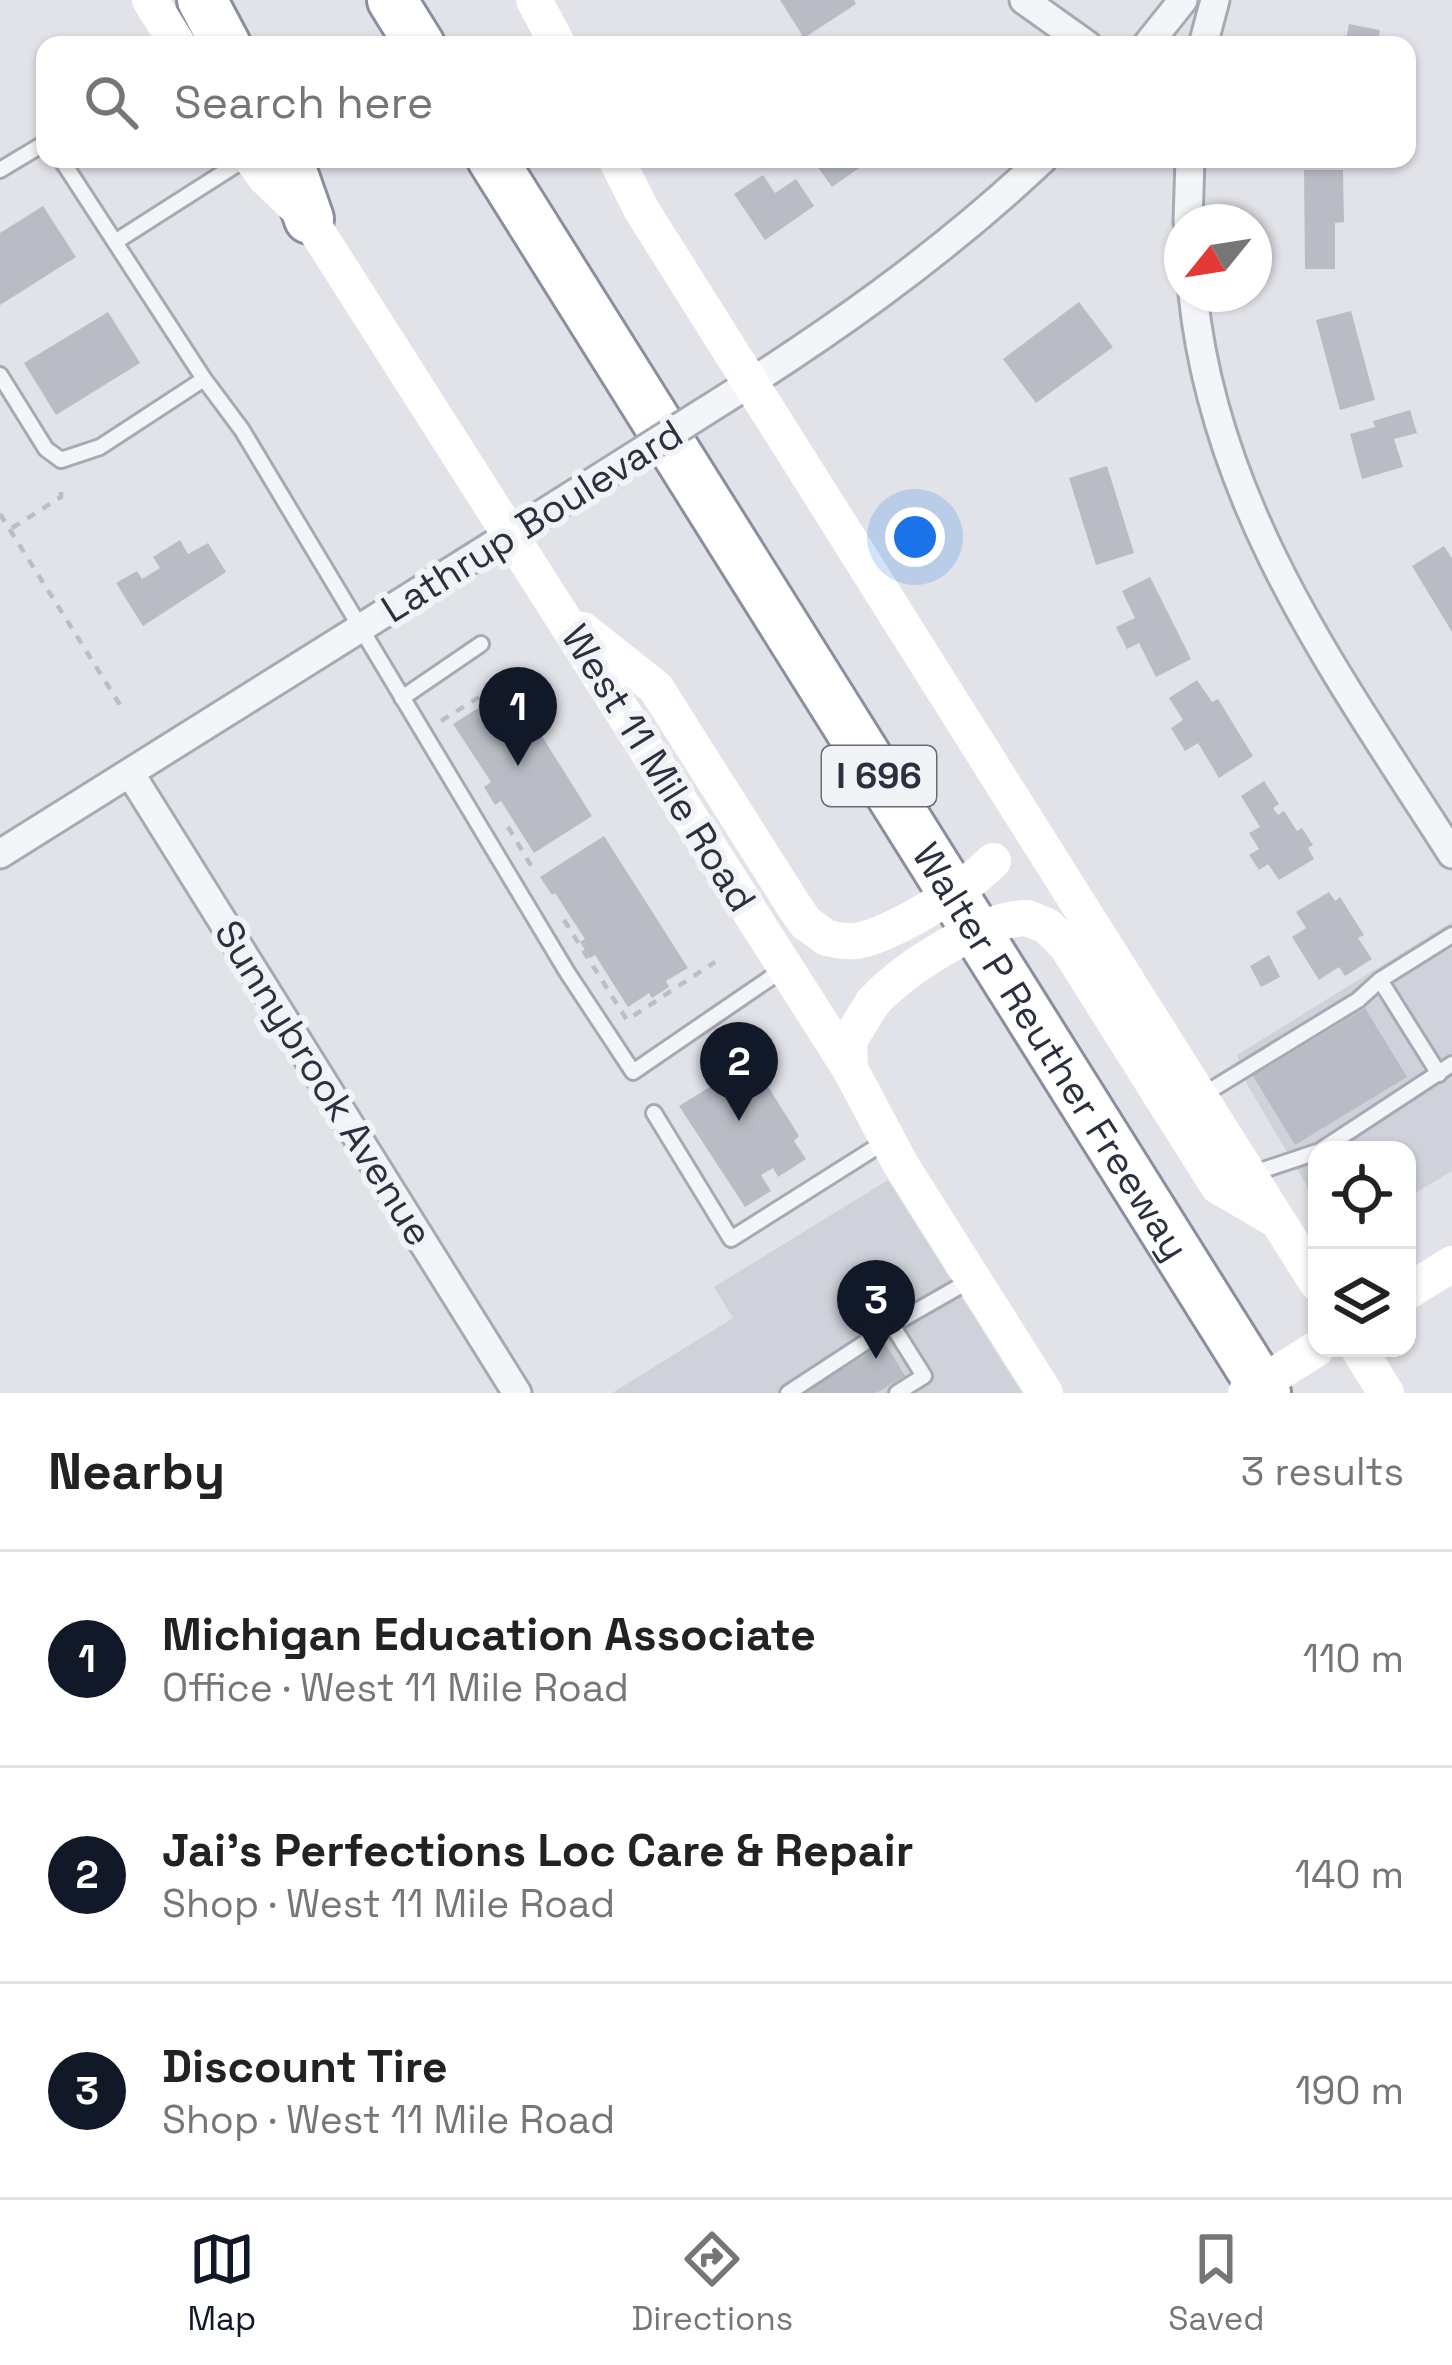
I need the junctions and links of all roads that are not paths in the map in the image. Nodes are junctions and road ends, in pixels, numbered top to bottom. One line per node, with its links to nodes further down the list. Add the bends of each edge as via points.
1 (150, 0): 8 (main road)
2 (202, 0): 9 (highway)
3 (392, 0): 10 (highway)
4 (534, 0): 11 (main road)
5 (1024, 0): 12 (street)
6 (1183, 0): 13 (street)
7 (1215, 0): 14 (street)
8 (172, 36)
9 (221, 36)
10 (414, 36)
11 (553, 36)
12 (1074, 36)
13 (1154, 36)
14 (1205, 36)
15 (36, 148): 24 (lane)
16 (67, 168): 27 (lane)
17 (234, 168): 27 (lane)
18 (257, 168): 26 (main road, West 11 Mile Road)
19 (291, 168): 26 (highway)
20 (498, 168): 64 (highway, Walter P Reuther Freeway / I 696)
21 (620, 168): 31 (main road)
22 (1033, 168): 31 (street, Lathrup Boulevard, via 934,256)
23 (1190, 168): 25 (street)
24 (0, 170)
25 (1189, 204)
26 (309, 219): 32 (main road, West 11 Mile Road)
27 (115, 242): 30 (lane)
28 (1196, 312): 40 (street, via 1224,445 1272,562)
29 (0, 375): 30 (lane, via 61,460 100,447)
30 (204, 379): 34 (lane)
31 (752, 382): 32 (street, Lathrup Boulevard, bridge); 38 (main road)
32 (509, 533): 33 (main road, West 11 Mile Road); 34 (street, Lathrup Boulevard)
33 (562, 613): 38 (main road, bridge, via 656,688 794,906 827,938 852,941 888,930 972,879 1008,837); 42 (main road, West 11 Mile Road)
34 (364, 627): 36 (lane); 37 (street, Lathrup Boulevard)
35 (481, 644): 36 (lane)
36 (403, 698): 42 (lane, via 633,1072)
37 (130, 773): 39 (street, Lathrup Boulevard); 59 (street, Sunnybrook Avenue)
38 (1013, 798): 47 (main road)
39 (0, 854)
40 (1452, 854)
41 (1452, 935): 43 (lane)
42 (785, 968): 45 (main road, West 11 Mile Road)
43 (1380, 980): 46 (lane); 47 (lane)
44 (1452, 1064): 46 (lane)
45 (850, 1069): 49 (main road, West 11 Mile Road); 53 (main road, bridge, via 850,1041 894,982 982,927 1027,918 1066,945 1218,1186)
46 (1438, 1074): 50 (lane)
47 (1199, 1097): 52 (main road)
48 (655, 1113): 49 (lane, via 731,1239)
49 (888, 1139): 55 (main road, West 11 Mile Road)
50 (1334, 1141)
51 (1308, 1155): 52 (lane)
52 (1248, 1175): 53 (main road)
53 (1276, 1220): 54 (main road)
54 (1308, 1269)
55 (973, 1278): 56 (lane); 62 (main road, West 11 Mile Road)
56 (892, 1325): 60 (lane); 61 (lane, via 924,1376)
57 (1308, 1354): 63 (main road, bridge)
58 (1364, 1357): 65 (main road)
59 (517, 1393)
60 (788, 1393)
61 (897, 1393)
62 (1045, 1393)
63 (1246, 1393)
64 (1267, 1393)
65 (1386, 1393)

